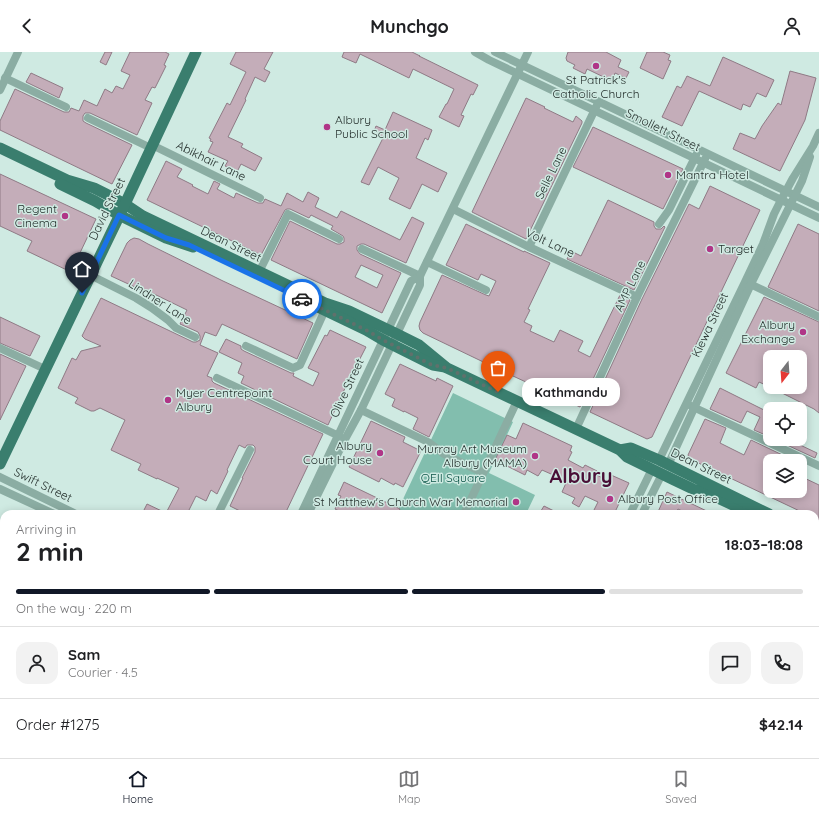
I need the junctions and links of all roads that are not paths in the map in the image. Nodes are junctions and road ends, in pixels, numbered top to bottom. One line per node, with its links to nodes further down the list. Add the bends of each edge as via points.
1 (18, 52): 8 (street)
2 (196, 52): 15 (main road, David Street)
3 (475, 52): 7 (street, Smollett Street)
4 (495, 52): 6 (street, Smollett Street)
5 (528, 52): 6 (street)
6 (522, 65): 7 (street, Olive Street); 10 (street, Smollett Street)
7 (518, 73): 12 (street, Smollett Street); 30 (street, Olive Street)
8 (5, 78): 9 (street); 11 (street)
9 (0, 90)
10 (599, 101): 12 (street, Selle Lane); 18 (street, Smollett Street)
11 (66, 107)
12 (595, 110): 21 (street, Smollett Street); 35 (street, Selle Lane)
13 (88, 118): 15 (street, Abikhair Lane)
14 (819, 134): 16 (street, Kiewa Street)
15 (152, 146): 25 (street, Abikhair Lane); 27 (main road, David Street)
16 (813, 146): 23 (street, Kiewa Street); 24 (street, Kiewa Street)
17 (0, 148): 27 (main road, Dean Street)
18 (699, 149): 19 (street, Smollett Street); 21 (street)
19 (707, 153): 22 (street, AMP Lane); 23 (street, Smollett Street)
20 (0, 155): 31 (main road, Dean Street, via 96,201)
21 (694, 158): 22 (street, Smollett Street); 33 (street, via 669,210)
22 (703, 163): 26 (street, Smollett Street); 43 (street, AMP Lane)
23 (786, 191): 24 (street, Smollett Street); 26 (street, Kiewa Street)
24 (795, 195): 28 (street, Kiewa Street); 29 (street, Smollett Street)
25 (260, 198)
26 (780, 200): 28 (street, Smollett Street); 41 (street, Kiewa Street)
27 (125, 204): 31 (main road, David Street); 38 (main road, Dean Street, via 143,216)
28 (791, 204): 32 (street, Smollett Street); 41 (street, Kiewa Street)
29 (819, 207)
30 (453, 209): 35 (street, Volt Lane); 37 (street, Olive Street)
31 (119, 215): 39 (main road, David Street); 44 (main road, Dean Street, via 166,238 189,245)
32 (819, 218)
33 (659, 224)
34 (339, 238): 38 (street, via 288,214)
35 (529, 247): 43 (street, Volt Lane)
36 (362, 249): 40 (street)
37 (427, 262): 40 (street, Olive Street); 42 (street)
38 (259, 272): 46 (main road, Dean Street)
39 (90, 275): 47 (street, Lindner Lane, via 136,298 176,328); 52 (main road, David Street)
40 (420, 276): 46 (street, Olive Street, via 420,285)
41 (748, 283): 45 (street); 55 (street, Kiewa Street)
42 (486, 290)
43 (637, 298): 57 (street, AMP Lane)
44 (325, 310): 48 (main road, Dean Street); 49 (street, via 300,365 293,368)
45 (819, 317)
46 (392, 332): 48 (street, Olive Street); 51 (main road, Dean Street, via 419,345)
47 (195, 337)
48 (388, 342): 51 (main road, Dean Street, via 432,365); 56 (street, Olive Street); 58 (street, Olive Street)
49 (246, 346)
50 (0, 348): 52 (street)
51 (447, 368): 54 (main road, Dean Street)
52 (45, 369): 60 (main road, David Street)
53 (217, 378): 58 (street)
54 (517, 401): 57 (main road, Dean Street); 64 (street)
55 (690, 406): 61 (street); 62 (street, Kiewa Street)
56 (361, 410): 63 (street, Olive Street); 64 (street, via 428,442 444,454)
57 (576, 430): 62 (main road, Dean Street, via 620,450 631,448)
58 (339, 436): 63 (street, Olive Street)
59 (250, 450): 69 (street)
60 (0, 464)
61 (819, 466)
62 (660, 467): 73 (street, Kiewa Street); 74 (street, Kiewa Street); 75 (main road, Dean Street, via 693,489); 76 (main road, Dean Street)
63 (324, 473): 70 (street, Olive Street); 71 (street, Olive Street)
64 (483, 473): 72 (street)
65 (0, 477): 68 (street, Swift Street)
66 (0, 489): 67 (street, Swift Street)
67 (45, 510)
68 (66, 510)
69 (220, 510)
70 (303, 510)
71 (310, 510)
72 (466, 510)
73 (633, 510)
74 (644, 510)
75 (743, 510)
76 (760, 510)

